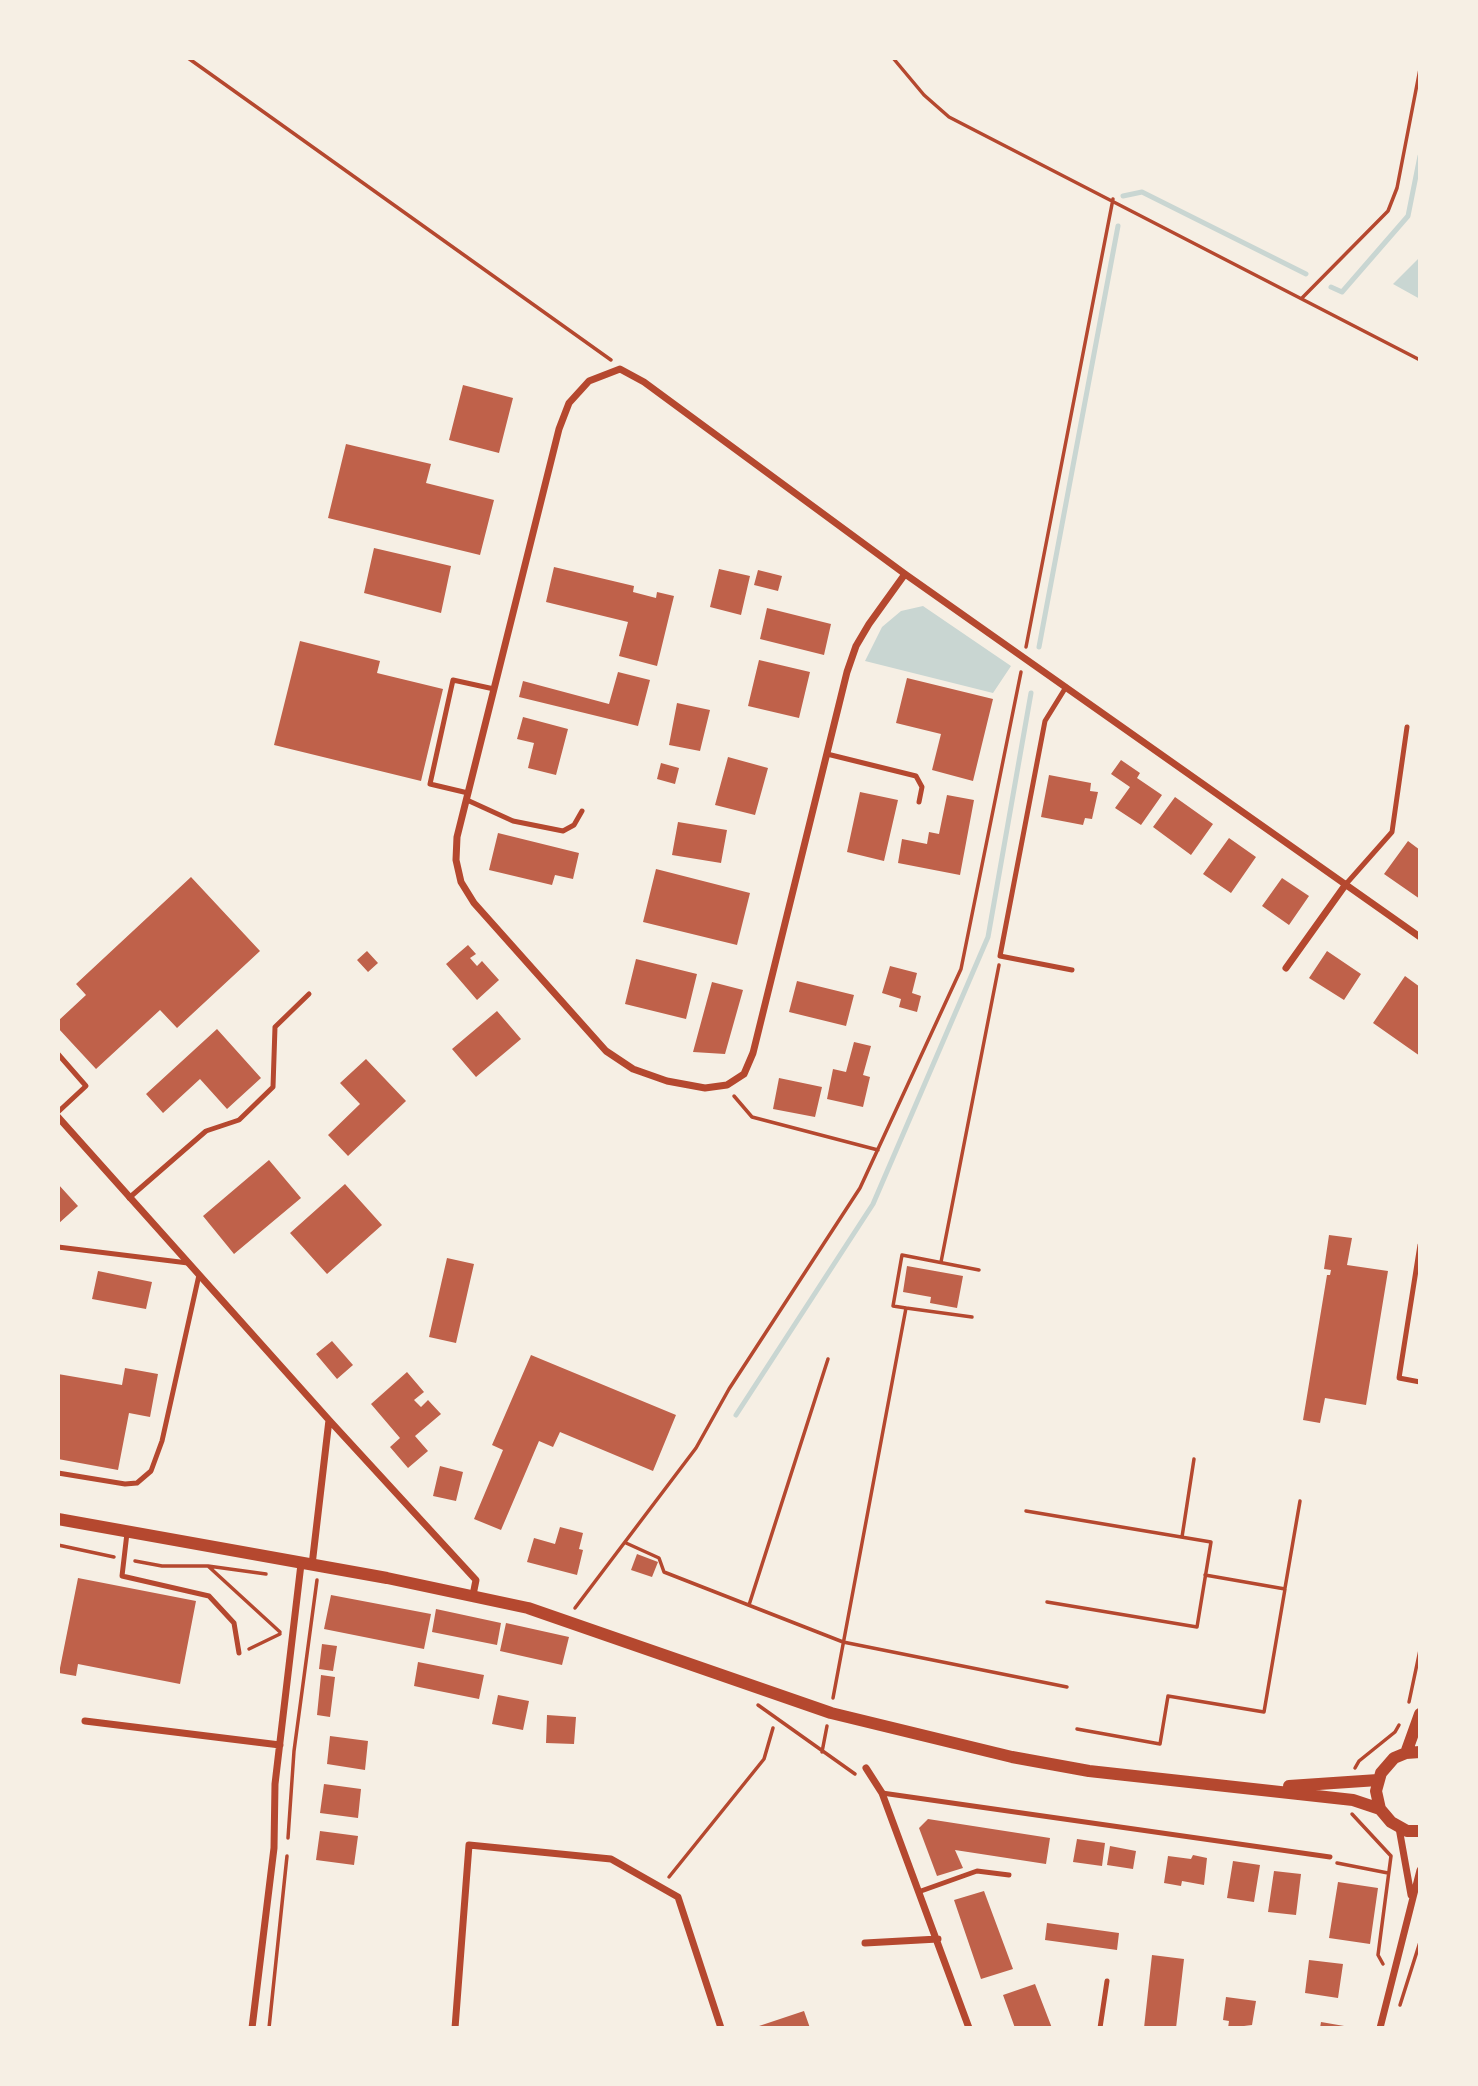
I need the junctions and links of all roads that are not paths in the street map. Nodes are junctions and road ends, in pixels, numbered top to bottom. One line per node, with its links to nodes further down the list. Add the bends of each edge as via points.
1 (905, 574): 2 (street); 3 (street, via 620,369 590,381 569,403); 5 (street, via 856,646)
2 (1066, 687): 9 (street); 12 (lane, via 1045,721 1000,956)
3 (494, 689): 6 (street); 6 (lane, via 453,680 430,784)
4 (1407, 727): 9 (lane, via 1392,832)
5 (827, 754): 6 (street, via 753,1053 744,1074 727,1085 705,1088 633,1069 606,1051 474,903 461,882 456,860); 7 (lane, via 916,776 922,787)
6 (468, 796): 8 (lane, via 513,821 563,831 574,825)
7 (919, 802)
8 (582, 811)
9 (1346, 884): 10 (street); 11 (street)
10 (1420, 937)
11 (1286, 968)
12 (1072, 970)
13 (309, 994): 16 (lane, via 275,1027 273,1087 239,1119 206,1131)
14 (58, 1054): 15 (lane, via 86,1086)
15 (58, 1114): 16 (street)
16 (129, 1198): 19 (street)
17 (1420, 1245): 21 (lane, via 1399,1378)
18 (58, 1247): 19 (lane)
19 (188, 1263): 20 (street)
20 (199, 1275): 22 (street); 23 (lane, via 162,1441 151,1471 137,1483 125,1484)
21 (1420, 1382)
22 (329, 1420): 26 (street); 27 (street, via 476,1580)
23 (58, 1473)
24 (58, 1519): 25 (street)
25 (127, 1533): 26 (street); 28 (lane, via 122,1576 209,1596 234,1623)
26 (307, 1565): 27 (street); 31 (street, via 300,1578)
27 (473, 1595): 36 (street, via 567,1621 831,1713 922,1737 1089,1771)
28 (239, 1653)
29 (1420, 1714): 33 (street)
30 (85, 1721): 31 (street)
31 (280, 1745): 49 (street, via 274,1848)
32 (1420, 1752): 33 (street)
33 (1406, 1753): 35 (street, via 1385,1767)
34 (866, 1768): 37 (street)
35 (1378, 1780): 36 (street); 38 (street)
36 (1261, 1788): 38 (street, via 1353,1800)
37 (882, 1793): 41 (lane); 44 (street)
38 (1380, 1809): 39 (street)
39 (1398, 1827): 40 (street); 45 (street)
40 (1420, 1831)
41 (1330, 1857)
42 (1420, 1870): 45 (street)
43 (1009, 1875): 44 (lane, via 977,1871)
44 (921, 1891): 46 (street)
45 (1411, 1901): 54 (street)
46 (938, 1939): 47 (street); 52 (street)
47 (865, 1942)
48 (1107, 1981): 53 (lane)
49 (252, 2028)
50 (455, 2028): 51 (street, via 469,1846 611,1859 678,1898)
51 (721, 2028)
52 (969, 2028)
53 (1100, 2028)
54 (1380, 2028)

